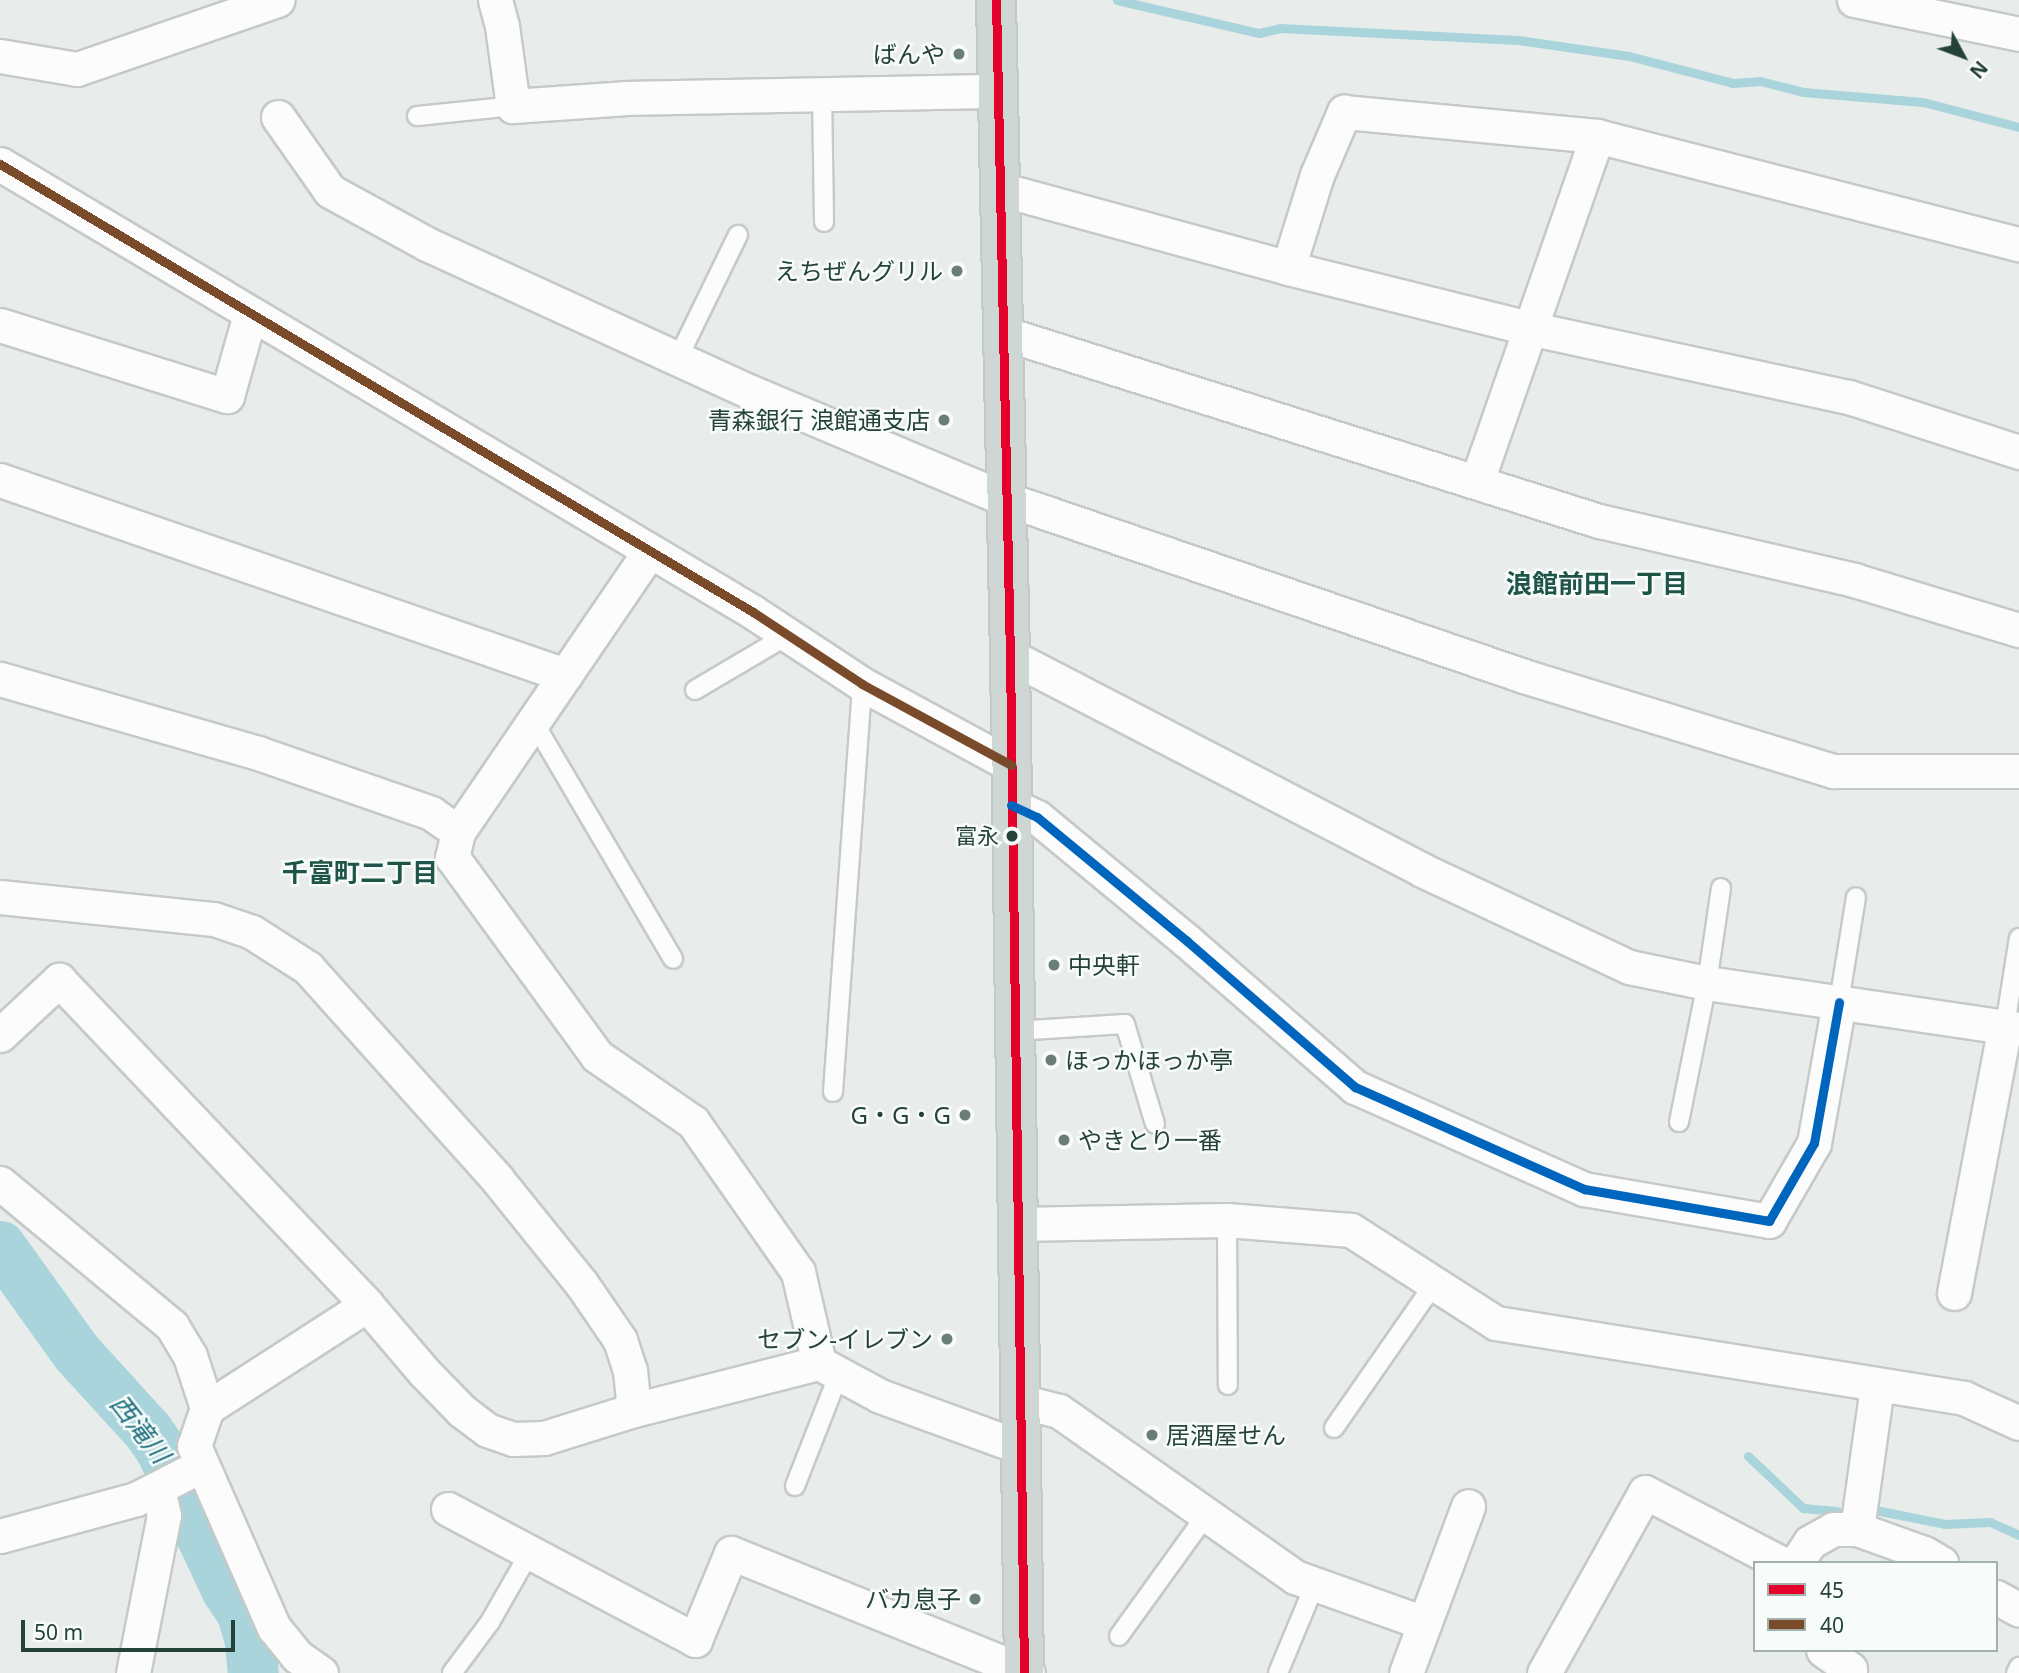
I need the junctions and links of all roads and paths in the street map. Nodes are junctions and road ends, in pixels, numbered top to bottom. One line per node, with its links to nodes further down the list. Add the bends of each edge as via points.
1 (277, 0): 6 (street, via 77,69)
2 (495, 0): 9 (street)
3 (996, 0): 7 (main road)
4 (1854, 0): 5 (street)
5 (2019, 34)
6 (0, 56)
7 (998, 91): 8 (street); 14 (main road)
8 (822, 93): 9 (street); 15 (lane)
9 (513, 106): 10 (lane)
10 (416, 116)
11 (278, 117): 23 (street, via 330,191 427,244)
12 (1597, 136): 17 (street); 18 (street, via 1344,112 1317,175); 21 (street)
13 (0, 164): 19 (street)
14 (1000, 189): 18 (street); 22 (main road)
15 (824, 222)
16 (738, 235): 23 (lane)
17 (2019, 244)
18 (1288, 268): 21 (street)
19 (250, 314): 20 (street, via 227,396); 28 (street)
20 (0, 325)
21 (1529, 328): 24 (street, via 1849,397); 26 (street)
22 (1003, 333): 26 (street); 27 (main road)
23 (678, 358): 27 (street)
24 (2019, 452)
25 (0, 480): 32 (street)
26 (1476, 481): 29 (street, via 1599,521 1854,580)
27 (1006, 499): 31 (main road); 38 (street, via 1524,676 1833,771)
28 (649, 552): 30 (street); 32 (street)
29 (2019, 630)
30 (788, 635): 34 (street); 35 (lane)
31 (1010, 656): 37 (main road); 46 (street, via 1422,870 1629,967)
32 (565, 675): 36 (street)
33 (0, 679): 40 (street, via 258,753 431,813)
34 (862, 684): 37 (street); 51 (lane)
35 (695, 691)
36 (533, 721): 40 (street); 45 (lane)
37 (1011, 765): 39 (main road)
38 (2019, 771)
39 (1011, 805): 47 (street, via 1048,826 1355,1087 1584,1189 1769,1222 1814,1143); 49 (main road)
40 (458, 832): 60 (street, via 452,857 597,1056 693,1122 798,1272)
41 (1721, 888): 46 (lane)
42 (0, 897): 65 (street, via 214,919 252,932 308,968 497,1179 581,1283 620,1340 630,1370)
43 (1856, 897): 47 (lane)
44 (2019, 938): 48 (lane)
45 (673, 959)
46 (1707, 983): 47 (street); 52 (lane)
47 (1839, 1002): 48 (street)
48 (2012, 1028): 58 (street)
49 (1015, 1031): 53 (lane, via 1125,1024); 56 (main road)
50 (0, 1035): 59 (street, via 59,980)
51 (833, 1092)
52 (1679, 1122)
53 (1155, 1124)
54 (0, 1183): 64 (street, via 172,1326 190,1356)
55 (1227, 1220): 56 (street); 57 (street, via 1351,1230); 61 (lane)
56 (1018, 1224): 63 (main road)
57 (1434, 1284): 62 (street, via 1496,1323); 67 (lane)
58 (1954, 1293)
59 (368, 1306): 64 (street); 65 (street, via 462,1411 487,1430 513,1439 544,1438)
60 (829, 1369): 65 (street); 68 (street, via 880,1396); 70 (lane)
61 (1228, 1385)
62 (1877, 1386): 66 (street, via 1964,1398); 74 (street)
63 (1020, 1401): 68 (main road); 73 (street, via 1059,1411)
64 (207, 1408): 69 (street)
65 (634, 1410)
66 (2019, 1423)
67 (1335, 1428)
68 (1020, 1447): 87 (main road)
69 (177, 1478): 75 (street, via 136,1499); 88 (street, via 164,1514); 89 (street, via 274,1628 297,1656)
70 (795, 1486)
71 (1468, 1506): 83 (street)
72 (448, 1509): 76 (street)
73 (1207, 1514): 80 (street, via 1295,1577); 84 (lane)
74 (1857, 1529): 78 (street, via 1832,1529 1810,1542); 79 (street)
75 (0, 1536)
76 (530, 1552): 87 (street, via 695,1640 731,1553); 90 (lane, via 490,1622)
77 (1777, 1561): 93 (street, via 1644,1492)
78 (1797, 1561)
79 (1938, 1561)
80 (1315, 1584): 83 (street); 91 (lane)
81 (1998, 1598): 82 (street)
82 (2019, 1610)
83 (1424, 1623): 92 (street)
84 (1119, 1636)
85 (1826, 1652): 94 (street, via 1850,1669)
86 (2019, 1667): 95 (lane)
87 (1025, 1672)
88 (133, 1673)
89 (321, 1673)
90 (452, 1673)
91 (1278, 1673)
92 (1406, 1673)
93 (1544, 1673)
94 (1849, 1673)
95 (2016, 1673)

